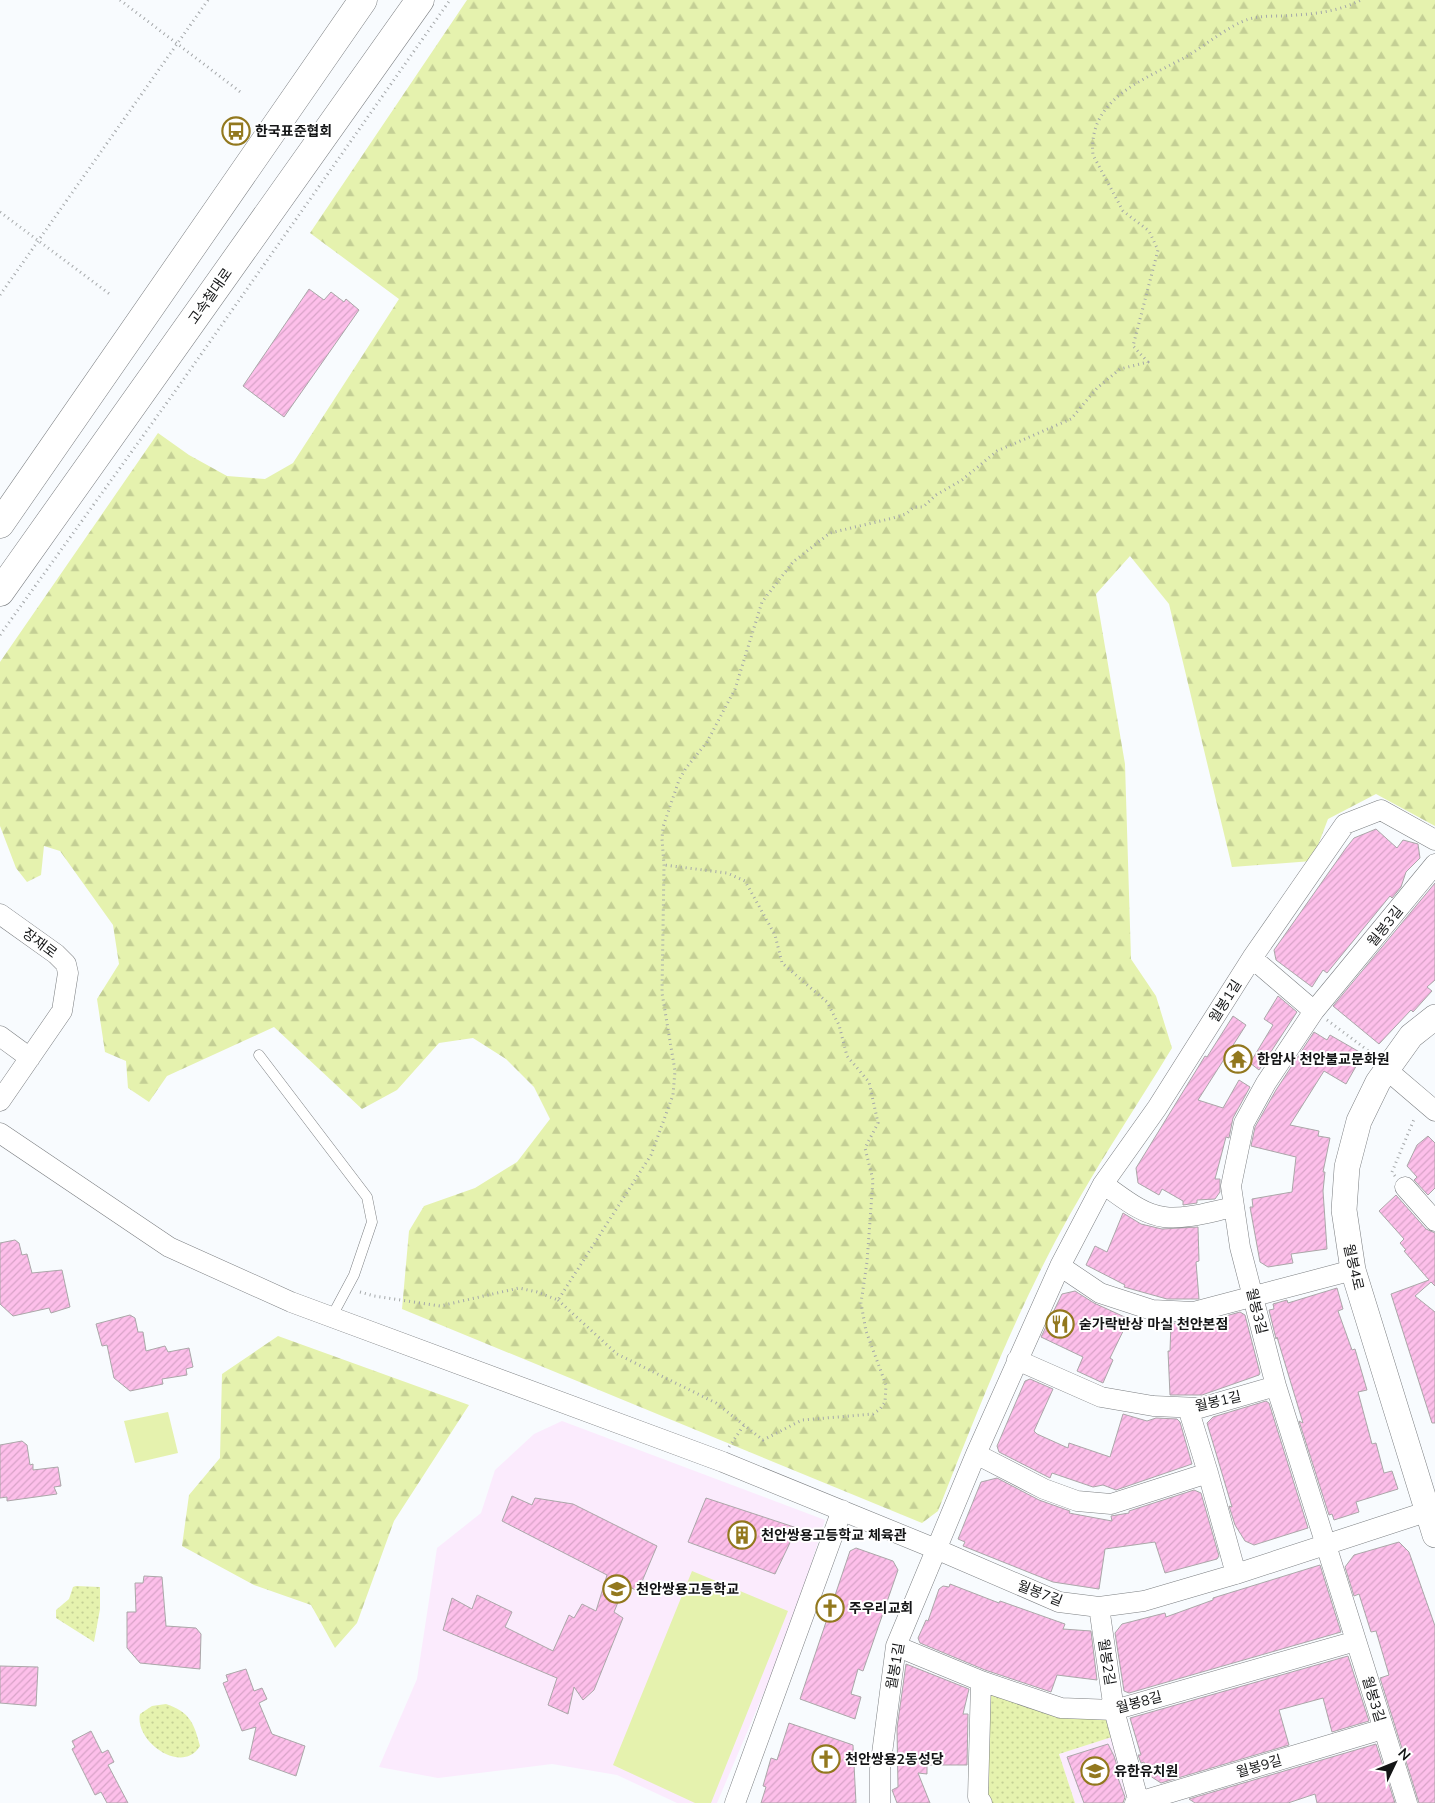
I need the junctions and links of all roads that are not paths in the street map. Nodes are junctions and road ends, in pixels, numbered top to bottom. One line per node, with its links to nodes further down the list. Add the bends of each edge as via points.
1 (364, 0): 3 (main road)
2 (420, 0): 4 (main road, 고속철대로)
3 (0, 524)
4 (0, 592)
5 (1435, 840): 8 (street, 월봉1길, via 1382,810 1345,824)
6 (1435, 864): 9 (street, 월봉3길)
7 (0, 914): 13 (street, 장재로, via 56,954 66,964 68,973 62,1011)
8 (1252, 958): 9 (street); 18 (street, 월봉1길, via 1157,1108)
9 (1314, 1011): 20 (street, 월봉3길, via 1266,1083 1244,1123 1231,1186)
10 (1435, 1017): 14 (street, 월봉4로, via 1411,1036)
11 (0, 1036): 13 (street)
12 (259, 1055): 25 (lane, via 367,1197 372,1222 348,1287)
13 (30, 1058): 15 (street, 장재로)
14 (1387, 1070): 16 (street); 23 (street, 월봉4로, via 1359,1121 1347,1167 1344,1210)
15 (0, 1101)
16 (1430, 1106)
17 (0, 1133): 25 (street, 월봉7길, via 169,1247)
18 (1103, 1184): 20 (street, via 1136,1208 1165,1217); 22 (street, 월봉1길)
19 (1405, 1188): 21 (street)
20 (1234, 1207): 24 (street, 월봉3길, via 1240,1247)
21 (1435, 1221)
22 (1060, 1266): 24 (street, via 1100,1293 1152,1310 1194,1312); 26 (street, 월봉1길)
23 (1353, 1270): 24 (street); 32 (street, 월봉4로)
24 (1254, 1298): 27 (street, 월봉3길)
25 (331, 1318): 31 (street, 월봉7길, via 723,1462)
26 (1017, 1360): 28 (street, 월봉1길, via 1101,1396 1153,1406); 29 (street, 월봉1길)
27 (1276, 1386): 28 (street, 월봉1길, via 1200,1408); 34 (street, 월봉3길)
28 (1188, 1408): 30 (street)
29 (976, 1454): 30 (street, via 1044,1489 1076,1501 1112,1504); 35 (street, 월봉1길)
30 (1208, 1473): 36 (street)
31 (842, 1510): 35 (street, 월봉7길); 43 (street)
32 (1431, 1510): 33 (street, 월봉4로); 34 (street, 월봉7길)
33 (1435, 1535)
34 (1326, 1544): 36 (street, 월봉7길); 38 (street, 월봉3길)
35 (936, 1549): 37 (street, 월봉7길, via 1059,1602); 39 (street, 월봉1길)
36 (1236, 1574): 37 (street, 월봉7길, via 1144,1601)
37 (1099, 1607): 41 (street, 월봉2길)
38 (1356, 1641): 41 (street, 월봉8길); 42 (street, 월봉3길)
39 (896, 1646): 40 (street, 월봉8길); 44 (street, 월봉1길, via 880,1769)
40 (981, 1681): 41 (street, 월봉8길, via 1061,1708); 45 (street, via 978,1797)
41 (1114, 1710): 46 (street, 월봉2길)
42 (1383, 1729): 46 (street, 월봉9길); 47 (street, 월봉3길)
43 (734, 1803)
44 (880, 1803)
45 (982, 1803)
46 (1138, 1803)
47 (1407, 1803)

